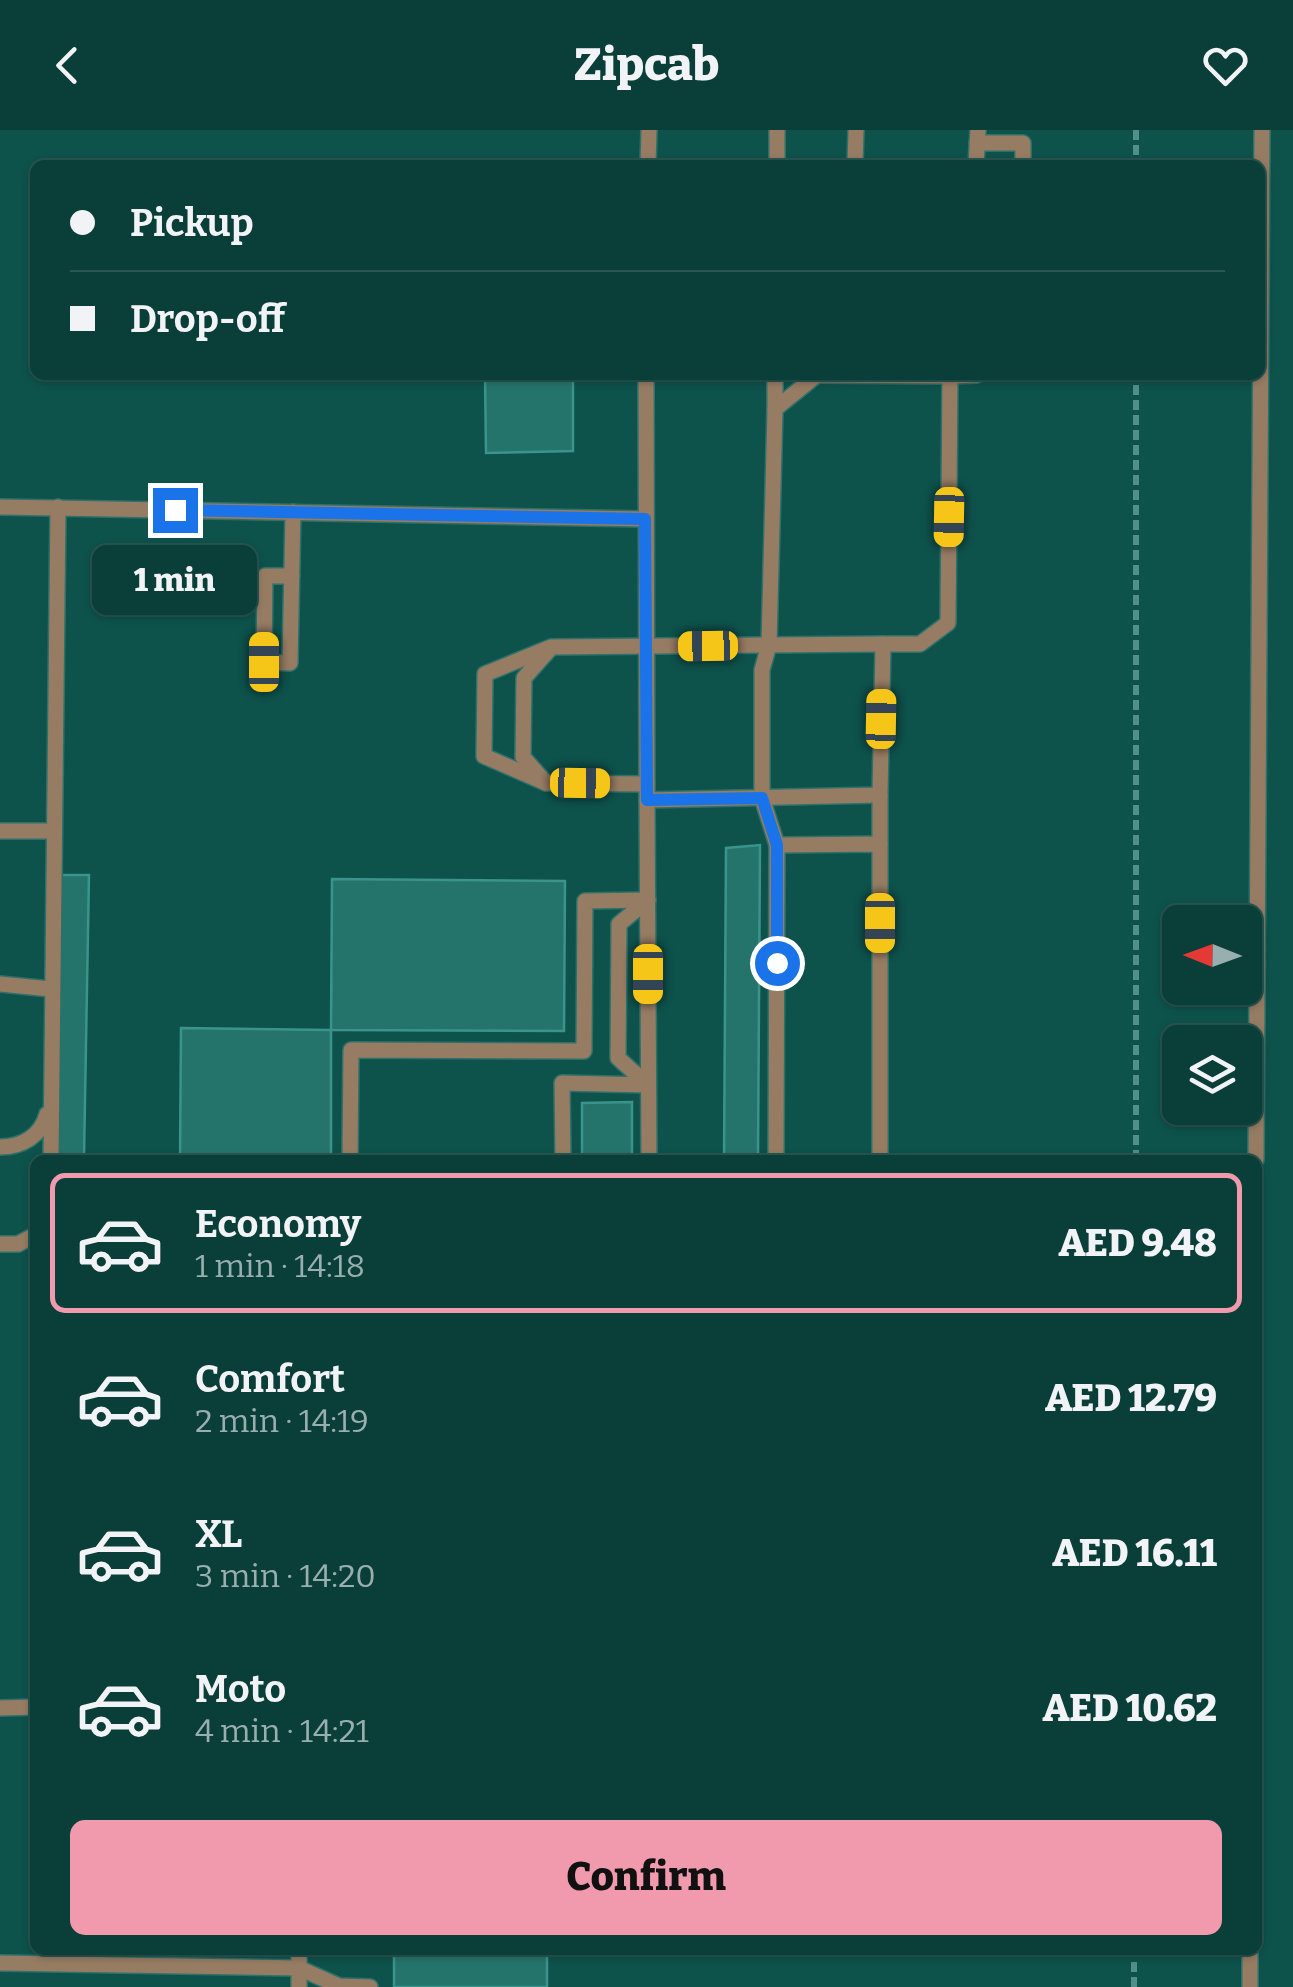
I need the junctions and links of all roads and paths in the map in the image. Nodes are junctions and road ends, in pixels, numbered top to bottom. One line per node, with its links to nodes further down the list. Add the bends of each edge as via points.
1 (649, 130): 7 (lane)
2 (777, 130): 8 (lane)
3 (856, 130): 9 (lane)
4 (1136, 130): 11 (path)
5 (1262, 130): 12 (lane)
6 (978, 136): 10 (lane, via 1023,144)
7 (648, 160)
8 (777, 160)
9 (855, 160)
10 (1023, 160)
11 (1136, 160)
12 (1262, 160)
13 (646, 380): 23 (lane)
14 (775, 380): 19 (lane)
15 (811, 380): 19 (lane)
16 (950, 380): 25 (lane, via 948,623 920,644)
17 (1136, 380): 49 (path)
18 (1261, 380): 50 (lane)
19 (774, 409): 26 (lane)
20 (0, 507): 21 (lane)
21 (58, 508): 22 (lane); 34 (lane)
22 (293, 512): 23 (lane); 24 (lane)
23 (645, 519): 28 (lane)
24 (292, 576): 24 (lane, via 265,576 264,662 290,663)
25 (882, 644): 26 (lane); 31 (lane)
26 (769, 645): 28 (lane); 32 (lane, via 762,670)
27 (552, 647): 28 (lane); 29 (lane, via 524,678 523,758); 29 (lane, via 485,674 484,756)
28 (646, 648): 30 (lane)
29 (546, 783): 30 (lane)
30 (647, 792): 32 (lane); 37 (lane)
31 (880, 794): 32 (lane); 35 (lane)
32 (762, 798): 36 (lane)
33 (0, 831): 34 (lane)
34 (54, 831): 39 (lane)
35 (880, 844): 36 (lane); 48 (lane)
36 (777, 845): 47 (lane)
37 (648, 900): 40 (lane); 40 (lane, via 619,924 618,1058); 44 (lane, via 585,901 584,1051 351,1050)
38 (0, 984): 39 (lane)
39 (50, 988): 41 (lane)
40 (648, 1085): 45 (lane, via 562,1083); 46 (lane)
41 (50, 1100): 42 (lane, via 44,1124 29,1141); 43 (lane)
42 (0, 1148)
43 (50, 1155)
44 (350, 1155)
45 (563, 1155)
46 (649, 1155)
47 (776, 1155)
48 (880, 1155)
49 (1136, 1155)
50 (1256, 1155)
51 (30, 1238): 52 (lane)
52 (0, 1244)
53 (30, 1707): 54 (lane)
54 (0, 1708)
55 (299, 1955): 59 (lane)
56 (1134, 1955): 63 (path)
57 (1250, 1955): 64 (lane)
58 (0, 1963): 59 (lane)
59 (299, 1968): 60 (lane); 61 (lane)
60 (299, 1987)
61 (339, 1987): 62 (lane)
62 (370, 1987)
63 (1134, 1987)
64 (1250, 1987)

